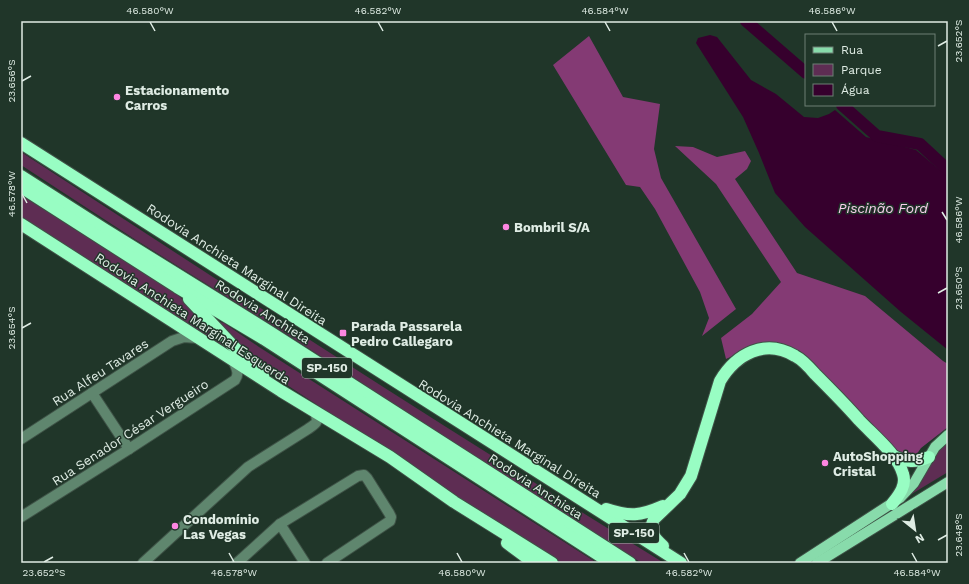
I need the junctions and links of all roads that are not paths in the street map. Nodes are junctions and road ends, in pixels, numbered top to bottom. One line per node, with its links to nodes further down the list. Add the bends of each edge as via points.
1 (21, 143): 18 (highway, Rodovia Anchieta Marginal Direita / SP-150)
2 (21, 176): 30 (highway, Rodovia Anchieta / SP-150)
3 (21, 187): 5 (highway, Rodovia Anchieta / SP-150)
4 (21, 224): 6 (highway, Rodovia Anchieta Marginal Esquerda)
5 (176, 287): 9 (highway, via 236,349); 29 (highway, Rodovia Anchieta / SP-150, via 264,339)
6 (198, 338): 7 (highway, Rodovia Anchieta Marginal Esquerda); 8 (street, Rua Alfeu Tavares, via 184,337 172,341)
7 (233, 360): 9 (highway, Rodovia Anchieta Marginal Esquerda); 13 (street, Rua Senador César Vergueiro, via 238,371 235,380)
8 (92, 393): 12 (street, Rua Alfeu Tavares); 13 (street)
9 (298, 400): 10 (highway, Rodovia Anchieta Marginal Esquerda)
10 (316, 411): 17 (highway, Rodovia Anchieta Marginal Esquerda, via 390,457); 23 (street, via 317,422 248,468)
11 (948, 435): 15 (main road)
12 (21, 439)
13 (129, 449): 21 (street, Rua Senador César Vergueiro)
14 (893, 456): 15 (highway, via 907,462); 19 (highway, via 801,360 785,352 760,349 736,361 720,381 693,472 684,489); 20 (highway, via 904,476 904,483)
15 (929, 457): 20 (main road, via 914,483)
16 (948, 482): 34 (main road)
17 (454, 502): 27 (highway); 28 (highway, Rodovia Anchieta Marginal Esquerda)
18 (587, 502): 19 (highway, via 631,515 651,512); 31 (highway, Rodovia Anchieta Marginal Direita / SP-150)
19 (672, 502): 32 (highway, via 654,519 652,533 663,546)
20 (892, 504): 33 (main road)
21 (21, 517)
22 (280, 524): 24 (street); 25 (street); 26 (street, via 358,476 364,475 391,516 390,521)
23 (143, 563)
24 (237, 563)
25 (305, 563)
26 (327, 563)
27 (534, 563)
28 (552, 563)
29 (611, 563)
30 (630, 563)
31 (681, 563)
32 (685, 563)
33 (800, 563)
34 (817, 563)

